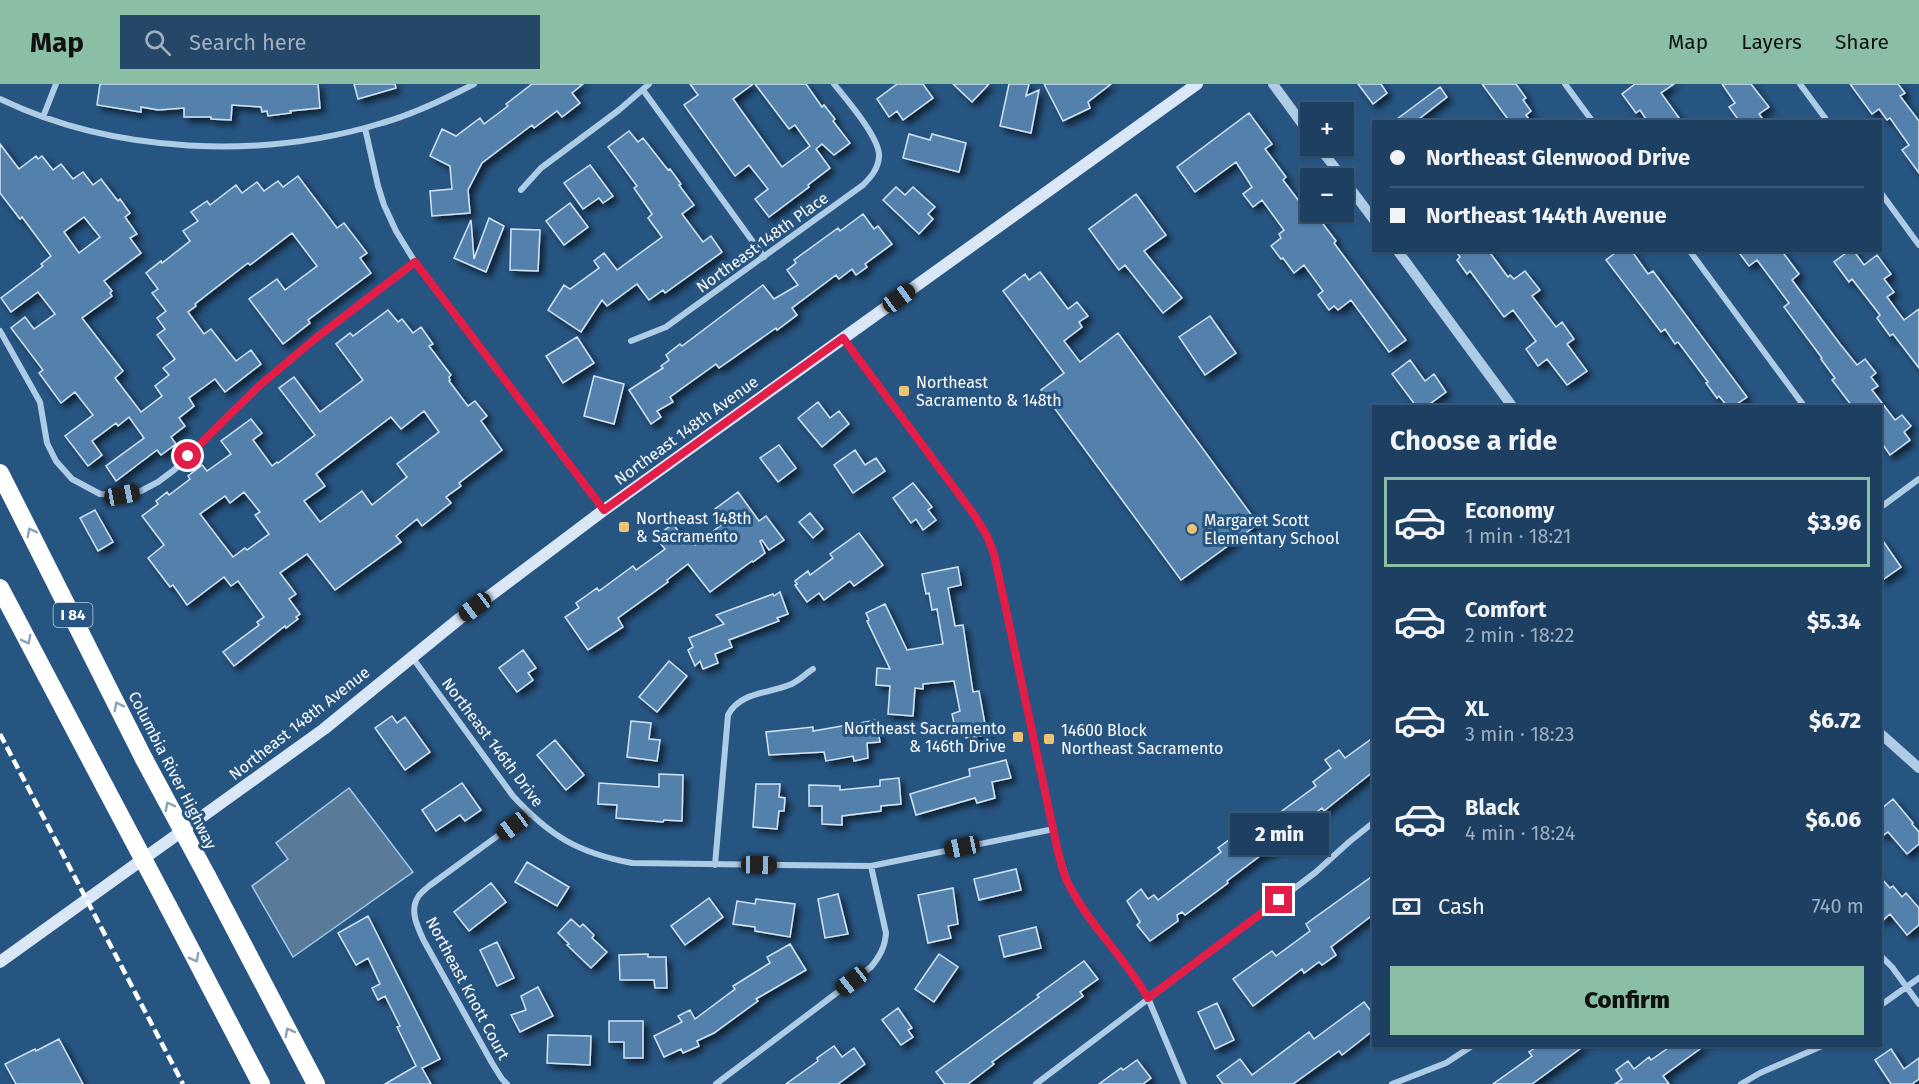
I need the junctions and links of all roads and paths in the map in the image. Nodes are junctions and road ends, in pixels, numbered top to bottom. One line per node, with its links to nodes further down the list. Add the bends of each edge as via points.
1 (56, 84): 11 (street)
2 (474, 84): 15 (street)
3 (649, 84): 9 (street)
4 (834, 84): 25 (street, Northeast 148th Place, via 876,141 880,155 875,172 863,185)
5 (1197, 84): 28 (main road, Northeast 148th Avenue)
6 (1273, 84): 14 (street)
7 (1565, 84): 12 (street)
8 (1800, 84): 13 (street)
9 (643, 90): 18 (street, via 541,168); 25 (street)
10 (0, 99): 11 (street)
11 (43, 117): 15 (street, via 142,142 218,147 273,144)
12 (1592, 120)
13 (1827, 120)
14 (1300, 121)
15 (365, 128): 26 (street, via 384,205)
16 (1326, 156): 17 (street)
17 (1335, 168)
18 (521, 190)
19 (1354, 194): 21 (street)
20 (1882, 194): 22 (street)
21 (1372, 217)
22 (1919, 245)
23 (1397, 252): 30 (street)
24 (1690, 252): 31 (street)
25 (764, 257): 29 (street, Northeast 148th Place, via 666,327)
26 (415, 262): 27 (street, via 260,385 174,470 141,491 122,495 100,494 72,479 56,461 47,443 40,402); 35 (street)
27 (0, 331)
28 (843, 338): 35 (main road, Northeast 148th Avenue); 43 (street, via 987,536)
29 (631, 341)
30 (1511, 405)
31 (1803, 405)
32 (0, 473): 56 (highway, Columbia River Highway / I 84, one-way to 32, bridge, via 144,759)
33 (1919, 479): 34 (street)
34 (1882, 506)
35 (604, 510): 37 (main road, Northeast 148th Avenue)
36 (0, 588): 55 (highway, one-way to 55, bridge)
37 (412, 657): 41 (street, Northeast 146th Drive); 47 (main road, Northeast 148th Avenue, via 306,742)
38 (813, 669): 44 (street, via 791,685 740,700 728,715)
39 (1882, 735): 40 (street)
40 (1919, 768)
41 (529, 813): 44 (street, Northeast 146th Drive, via 559,837 604,858 632,863); 57 (street, Northeast Knott Court, via 429,886 418,897 414,909 424,941)
42 (1372, 824): 50 (street, via 1316,872)
43 (1054, 828): 45 (street, Northeast 146th Drive); 50 (street, via 1067,880 1078,902)
44 (715, 865): 45 (street, Northeast 146th Drive)
45 (871, 866): 58 (street, via 886,933 879,958)
46 (1882, 957): 49 (street)
47 (0, 962)
48 (1919, 978): 49 (street)
49 (1907, 987): 51 (street); 52 (street)
50 (1148, 998): 59 (street); 60 (street)
51 (1882, 1004)
52 (1919, 1004)
53 (1470, 1047): 61 (street, via 1446,1063)
54 (1820, 1047): 62 (street)
55 (261, 1084)
56 (316, 1084)
57 (507, 1084)
58 (716, 1084)
59 (1036, 1084)
60 (1184, 1084)
61 (1392, 1084)
62 (1741, 1084)

